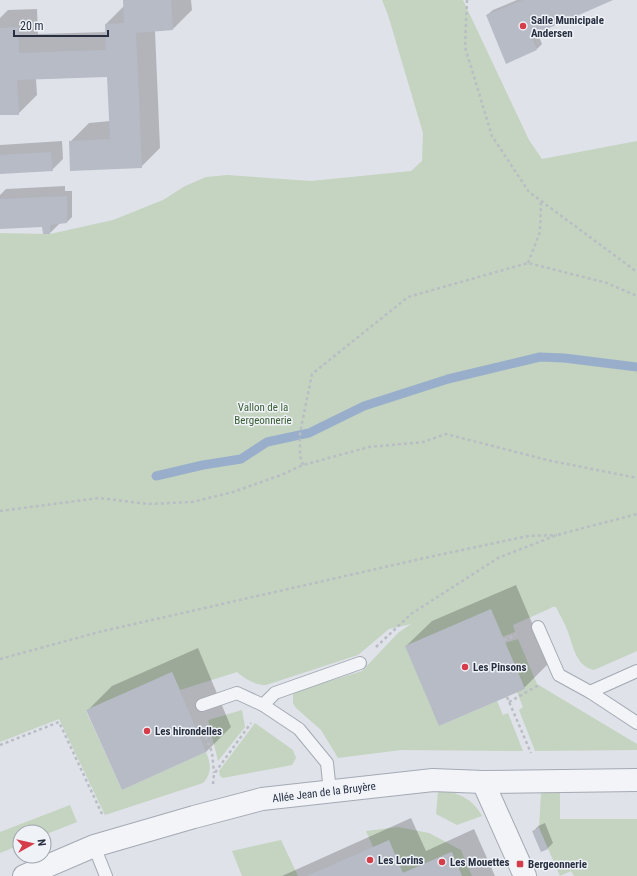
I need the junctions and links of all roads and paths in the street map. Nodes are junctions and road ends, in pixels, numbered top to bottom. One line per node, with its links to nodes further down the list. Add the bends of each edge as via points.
1 (467, 0): 2 (path, via 465,47 492,136 529,192)
2 (541, 200): 3 (path, via 540,232); 4 (path)
3 (528, 263): 5 (path, via 607,283); 6 (path, via 408,297 312,374 300,432 300,456)
4 (637, 272)
5 (637, 296)
6 (303, 465): 7 (path, via 369,447 423,442 446,434 547,460); 8 (path, via 233,492 192,502 148,504 99,498)
7 (637, 478)
8 (0, 511)
9 (637, 514): 10 (path)
10 (557, 534): 12 (path, via 528,536 429,557 98,632); 13 (path, via 498,558 478,570 411,614)
11 (538, 627): 15 (lane)
12 (0, 659)
13 (360, 663): 20 (lane, via 275,693)
14 (637, 671): 16 (lane)
15 (559, 675): 16 (lane); 18 (path)
16 (590, 692): 21 (lane)
17 (507, 697): 18 (path)
18 (509, 702): 24 (path)
19 (202, 705): 20 (lane, via 237,694)
20 (263, 705): 25 (path); 29 (lane, via 299,729 327,763)
21 (637, 723)
22 (204, 733): 25 (path, via 212,752)
23 (0, 746): 30 (path, via 58,722)
24 (532, 756)
25 (214, 774): 28 (path)
26 (637, 780): 27 (street, Allée Jean de la Bruyère)
27 (483, 782): 29 (street, Allée Jean de la Bruyère, via 432,780); 34 (street)
28 (213, 785)
29 (330, 792): 31 (street, Allée Jean de la Bruyère, via 262,799)
30 (104, 819)
31 (94, 846): 32 (street, Allée Jean de la Bruyère); 33 (lane)
32 (24, 876)
33 (106, 876)
34 (525, 876)

